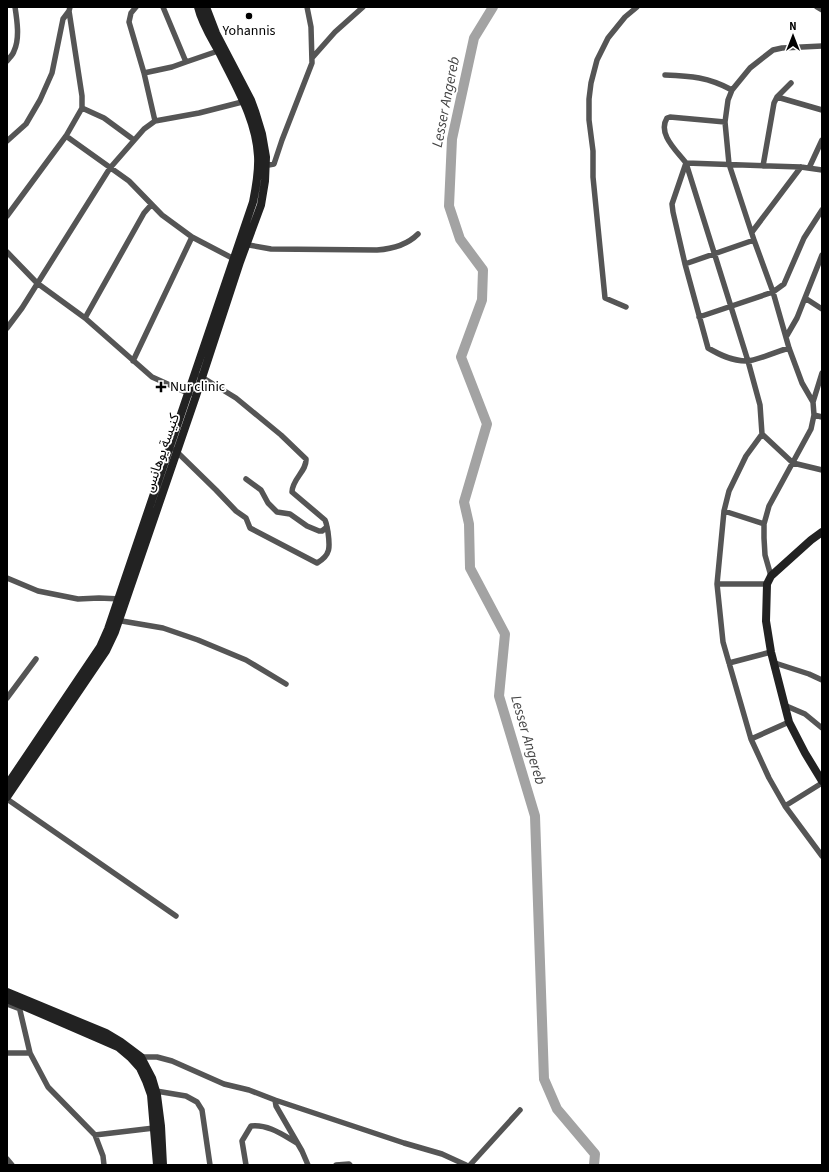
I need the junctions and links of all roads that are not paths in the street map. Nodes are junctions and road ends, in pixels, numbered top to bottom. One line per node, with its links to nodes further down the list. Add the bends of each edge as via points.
1 (15, 7): 15 (street, via 15,50)
2 (136, 7): 17 (street, via 129,22)
3 (163, 7): 16 (street)
4 (198, 7): 13 (street)
5 (206, 7): 22 (street)
6 (307, 7): 14 (street, via 311,27)
7 (363, 7): 14 (street, via 335,32)
8 (637, 7): 56 (street, via 608,38 597,60 589,99 605,298)
9 (818, 7): 11 (street)
10 (69, 9): 23 (street); 30 (street, via 63,19 52,73 43,93 26,124)
11 (822, 10)
12 (822, 46): 20 (street, via 773,50 750,68)
13 (218, 51): 16 (street); 22 (street)
14 (312, 58): 33 (street, via 312,64 274,164)
15 (7, 61)
16 (186, 62): 17 (street)
17 (144, 73): 25 (street)
18 (665, 75): 20 (street, via 690,76 717,82)
19 (791, 83): 21 (street)
20 (732, 90): 26 (street, via 728,100)
21 (777, 97): 24 (street); 34 (street)
22 (247, 101): 25 (street); 33 (street)
23 (82, 108): 27 (street); 28 (street, via 104,118)
24 (822, 110)
25 (154, 121): 28 (street)
26 (726, 122): 31 (street, via 667,118 664,126 667,138); 32 (street)
27 (66, 136): 36 (street); 41 (street)
28 (134, 140): 36 (street)
29 (822, 140): 37 (street)
30 (7, 141)
31 (686, 163): 32 (street); 48 (street); 51 (street, via 672,204)
32 (729, 164): 34 (street); 42 (street)
33 (262, 165): 46 (street)
34 (763, 166): 35 (street)
35 (801, 167): 37 (street); 42 (street)
36 (110, 168): 39 (street, via 129,181); 52 (street)
37 (809, 168): 38 (street)
38 (822, 170)
39 (151, 205): 44 (street); 59 (street, via 144,213)
40 (822, 210): 53 (street, via 804,238 784,284)
41 (7, 216)
42 (752, 232): 45 (street)
43 (418, 234): 46 (street, via 398,246 377,250 271,249)
44 (192, 237): 50 (street); 63 (street)
45 (754, 240): 48 (street); 53 (street)
46 (242, 243): 50 (street)
47 (7, 252): 52 (street)
48 (714, 254): 51 (street); 55 (street)
49 (822, 255): 54 (street)
50 (236, 260): 65 (street); 67 (street)
51 (685, 264): 58 (street)
52 (37, 283): 59 (street); 60 (street)
53 (773, 292): 55 (street); 61 (street)
54 (805, 298): 57 (street); 61 (street)
55 (731, 306): 58 (street); 64 (street)
56 (626, 307)
57 (822, 309)
58 (699, 317): 64 (street, via 708,348 732,360)
59 (86, 318): 63 (street)
60 (7, 328)
61 (786, 337): 62 (street)
62 (789, 348): 64 (street); 69 (street)
63 (133, 360): 68 (street, via 152,377)
64 (748, 361): 72 (street, via 760,405)
65 (195, 373): 67 (street); 68 (street)
66 (822, 373): 69 (street)
67 (202, 377): 68 (street); 79 (street, via 236,398 306,459 294,482 292,492 325,520)
68 (192, 395): 73 (street)
69 (812, 402): 70 (street)
70 (814, 415): 71 (street); 74 (street, via 810,429)
71 (822, 417)
72 (762, 434): 74 (street); 77 (street, via 746,456 729,491)
73 (173, 449): 79 (street, via 246,518 250,528 317,563 324,559 330,545); 84 (street)
74 (793, 462): 75 (street); 78 (street, via 769,506)
75 (822, 470)
76 (246, 478): 79 (street, via 261,490 277,512 290,514 319,531)
77 (724, 511): 78 (street); 83 (street)
78 (764, 524): 82 (street)
79 (327, 527)
80 (822, 532): 82 (street)
81 (7, 578): 84 (street, via 38,591 71,597)
82 (769, 580): 83 (street); 86 (street, via 766,621)
83 (717, 584): 88 (street, via 723,642)
84 (122, 599): 85 (street)
85 (115, 620): 91 (street, via 163,628 191,638 246,660); 98 (street, via 100,647); 99 (street, via 106,651)
86 (771, 652): 88 (street); 89 (street)
87 (36, 659): 92 (street)
88 (729, 663): 96 (street)
89 (775, 663): 90 (street); 93 (street)
90 (822, 680)
91 (286, 684)
92 (7, 698)
93 (784, 705): 94 (street); 95 (street, via 805,714)
94 (789, 722): 96 (street); 97 (street)
95 (822, 728)
96 (751, 739): 100 (street)
97 (822, 782): 100 (street)
98 (7, 785)
99 (7, 798): 102 (street)
100 (785, 806): 101 (street)
101 (822, 856)
102 (176, 916)
103 (7, 992): 105 (street)
104 (7, 999): 105 (street)
105 (18, 1003): 106 (street); 108 (street); 109 (street, via 106,1033); 113 (street, via 102,1040 131,1058 140,1068 151,1095)
106 (7, 1004)
107 (7, 1053): 108 (street)
108 (30, 1053): 114 (street, via 48,1087)
109 (141, 1057): 110 (street); 111 (street, via 157,1057 172,1061 224,1084)
110 (156, 1091): 120 (street); 121 (street, via 186,1096 197,1102 202,1110)
111 (275, 1100): 115 (street); 126 (street, via 442,1154)
112 (520, 1110): 127 (street)
113 (154, 1128): 114 (street); 119 (street)
114 (95, 1135): 118 (street)
115 (297, 1143): 122 (street, via 266,1127 251,1126 242,1141); 123 (street)
116 (7, 1159): 117 (street)
117 (12, 1165)
118 (104, 1165)
119 (157, 1165)
120 (164, 1165)
121 (210, 1165)
122 (246, 1165)
123 (308, 1165)
124 (336, 1165): 125 (street)
125 (350, 1165)
126 (466, 1165)
127 (470, 1165)

